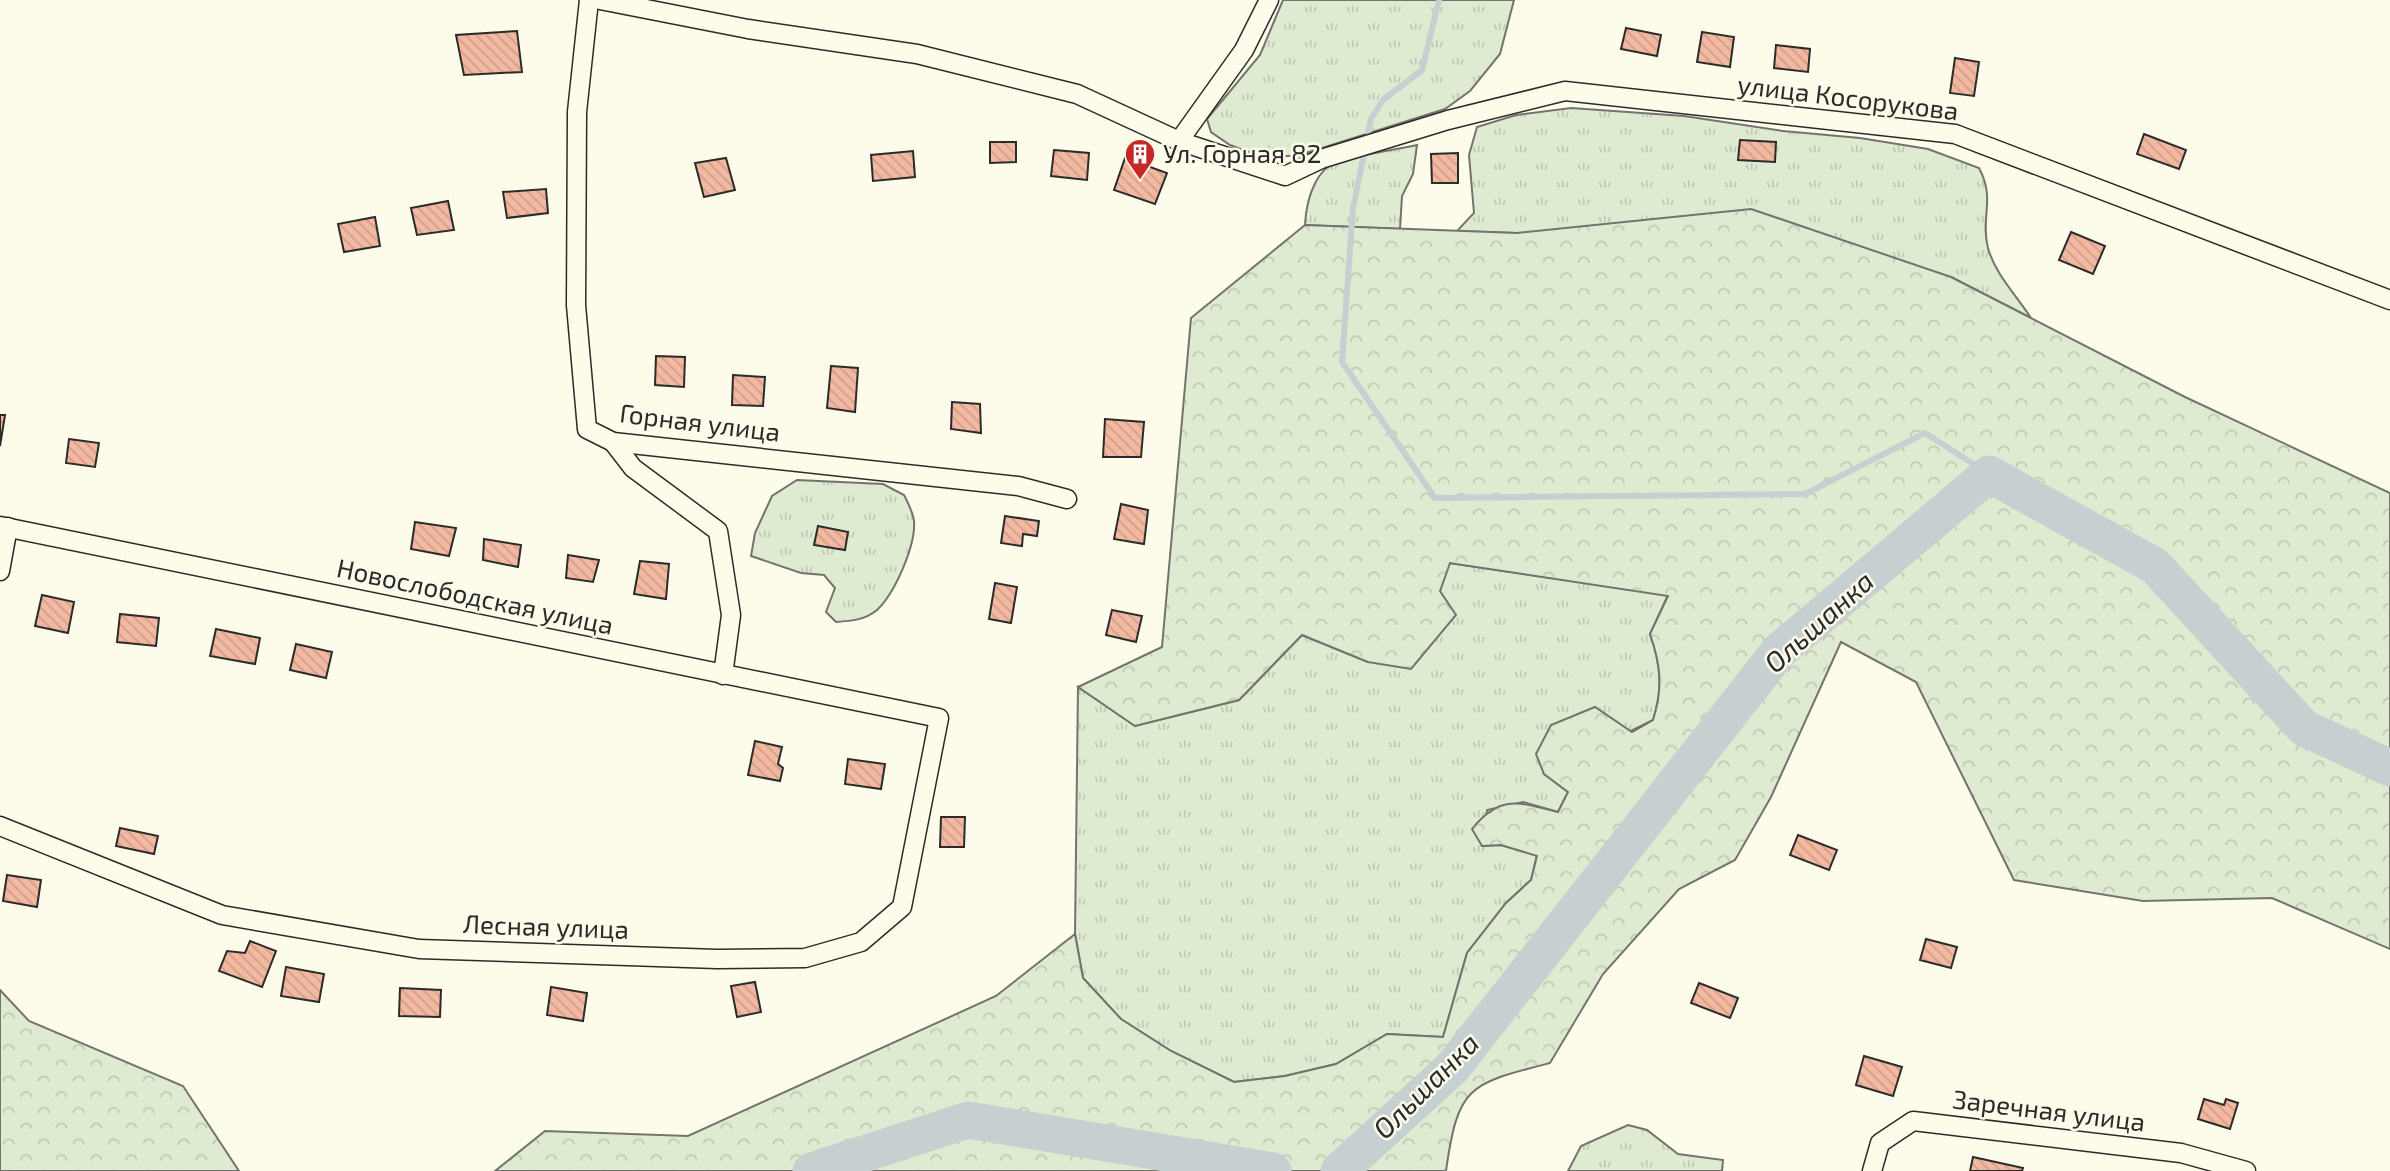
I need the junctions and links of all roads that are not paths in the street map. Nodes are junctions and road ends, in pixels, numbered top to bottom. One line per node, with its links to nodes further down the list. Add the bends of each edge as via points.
1 (589, 0): 6 (street, Горная улица, via 577,112 576,305 587,429)
2 (600, 0): 4 (street, улица Косорукова, via 748,29 917,54 1077,94)
3 (1269, 0): 4 (street, via 1244,50)
4 (1179, 141): 5 (street, улица Косорукова, via 1285,176 1321,159 1448,120 1565,92 1955,134)
5 (2390, 300)
6 (614, 442): 7 (street, Горная улица, via 1018,486); 10 (street, via 633,468 718,531 731,615)
7 (1067, 499)
8 (4, 527): 9 (street); 10 (street, Новослободская улица)
9 (0, 571)
10 (723, 674): 11 (street, Новослободская улица)
11 (939, 718): 12 (street, Лесная улица, via 902,907 861,942 805,958 419,949 222,915)
12 (0, 827)
13 (1871, 1171): 14 (street, Заречная улица, via 1880,1143 1913,1121 2181,1153)
14 (2246, 1171)

